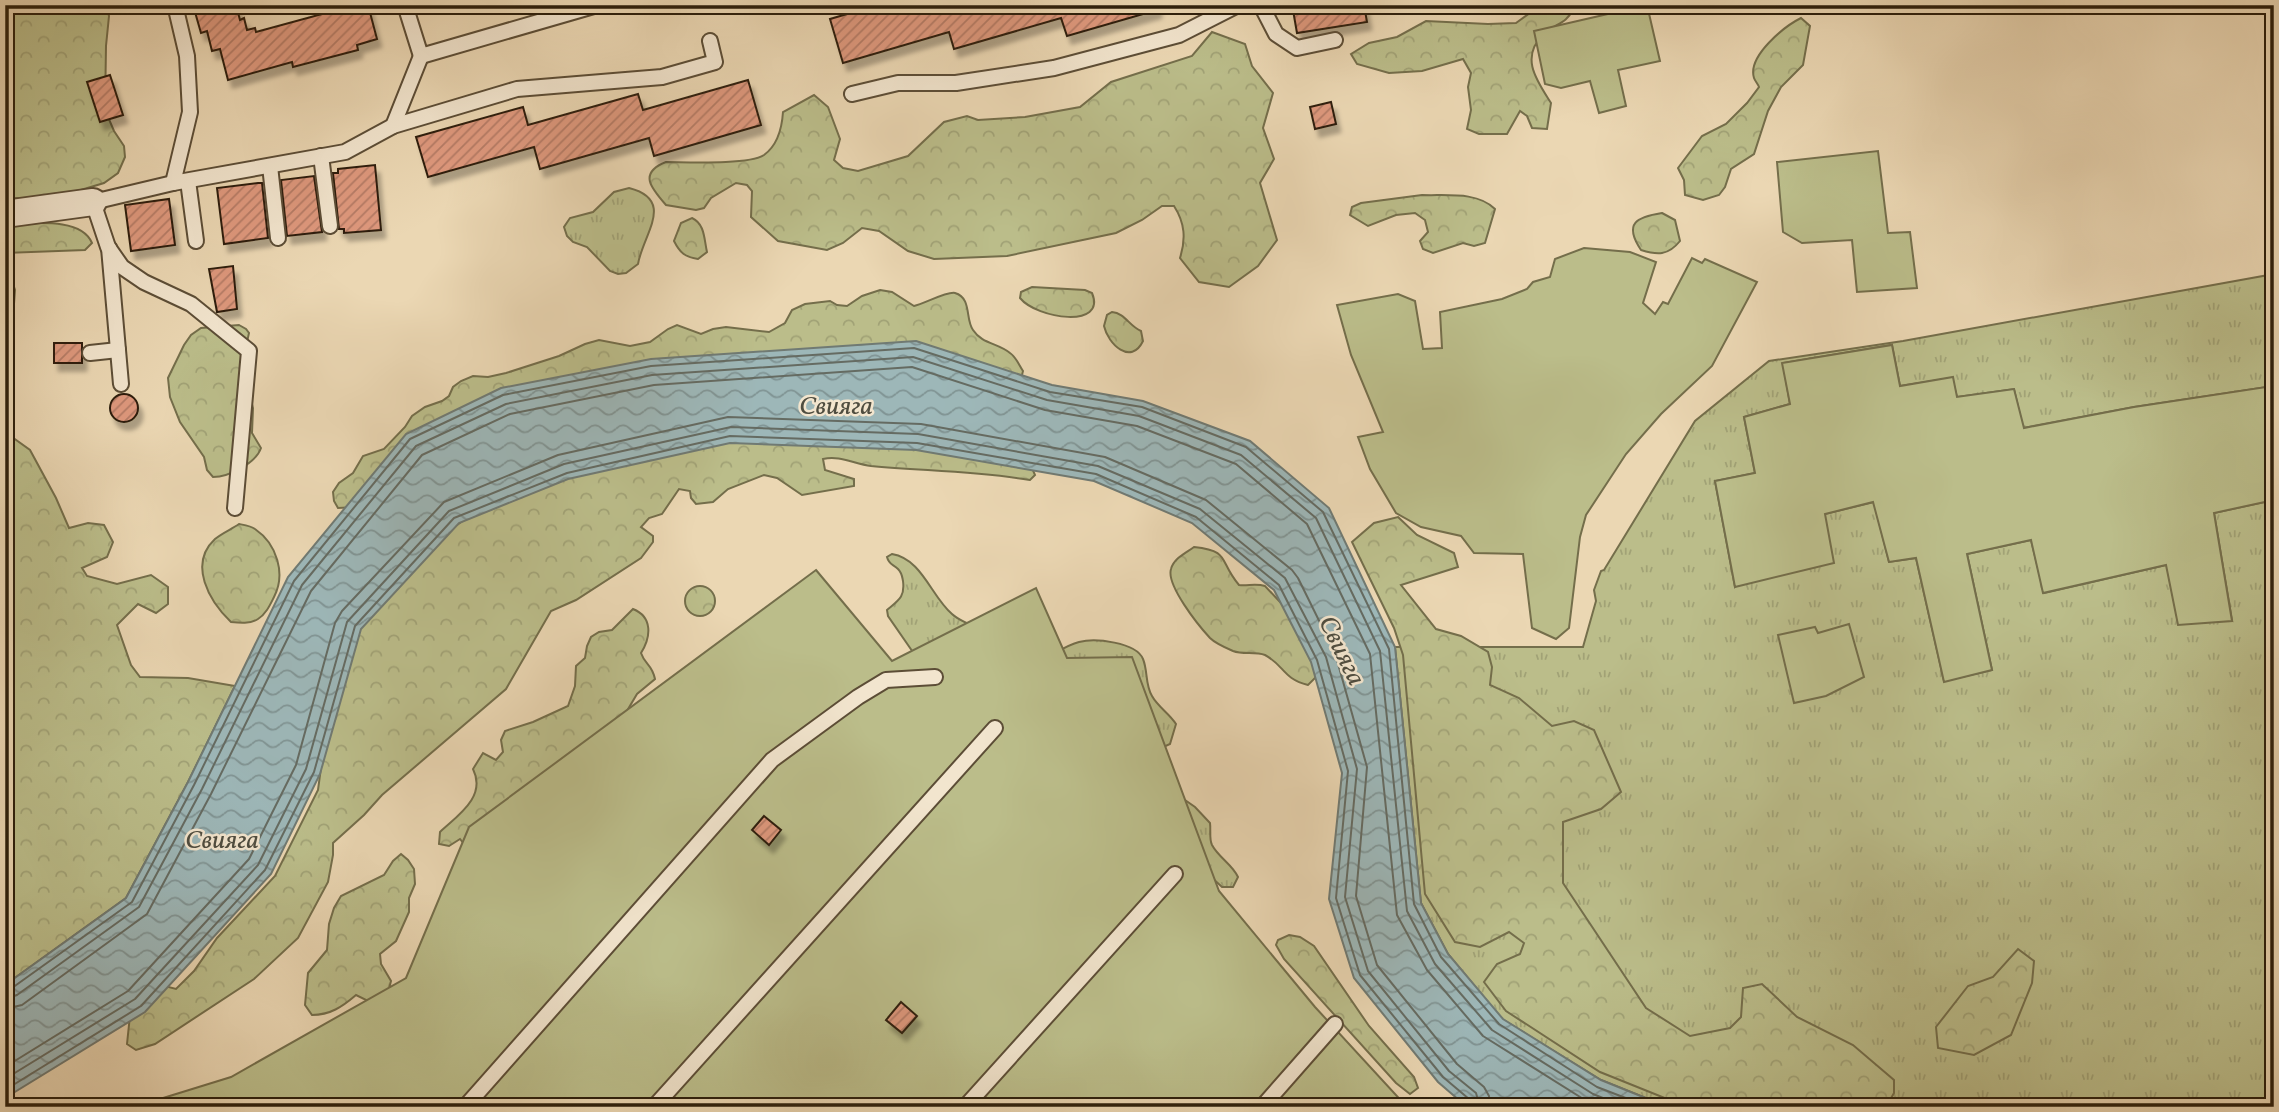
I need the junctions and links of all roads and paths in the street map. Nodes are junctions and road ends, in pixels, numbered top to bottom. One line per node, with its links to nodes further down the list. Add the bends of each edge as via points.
1 (175, 5): 14 (lane, via 187,56 190,112)
2 (405, 5): 8 (lane)
3 (597, 5): 8 (lane)
4 (1238, 5): 9 (lane, via 1179,35 1054,68 956,83 898,83)
5 (1261, 5): 6 (lane, via 1276,34 1297,48)
6 (1335, 40)
7 (710, 41): 10 (lane, via 715,62 662,77 517,89)
8 (421, 56): 10 (lane)
9 (852, 94)
10 (393, 126): 11 (lane, via 345,152)
11 (321, 156): 12 (lane); 17 (lane)
12 (270, 166): 13 (lane); 18 (lane)
13 (188, 181): 14 (lane); 19 (lane)
14 (173, 183): 15 (lane)
15 (93, 202): 16 (street); 20 (lane)
16 (5, 215)
17 (330, 226)
18 (278, 238)
19 (196, 240)
20 (108, 247): 21 (lane); 24 (lane, via 122,267 191,304 249,351)
21 (118, 349): 22 (lane); 23 (lane)
22 (90, 353)
23 (121, 384)
24 (235, 508)
25 (935, 677): 29 (lane, via 886,680 772,760)
26 (995, 728): 30 (lane)
27 (1175, 874): 31 (lane)
28 (1335, 1024): 32 (lane)
29 (465, 1107)
30 (654, 1107)
31 (965, 1107)
32 (1262, 1107)

